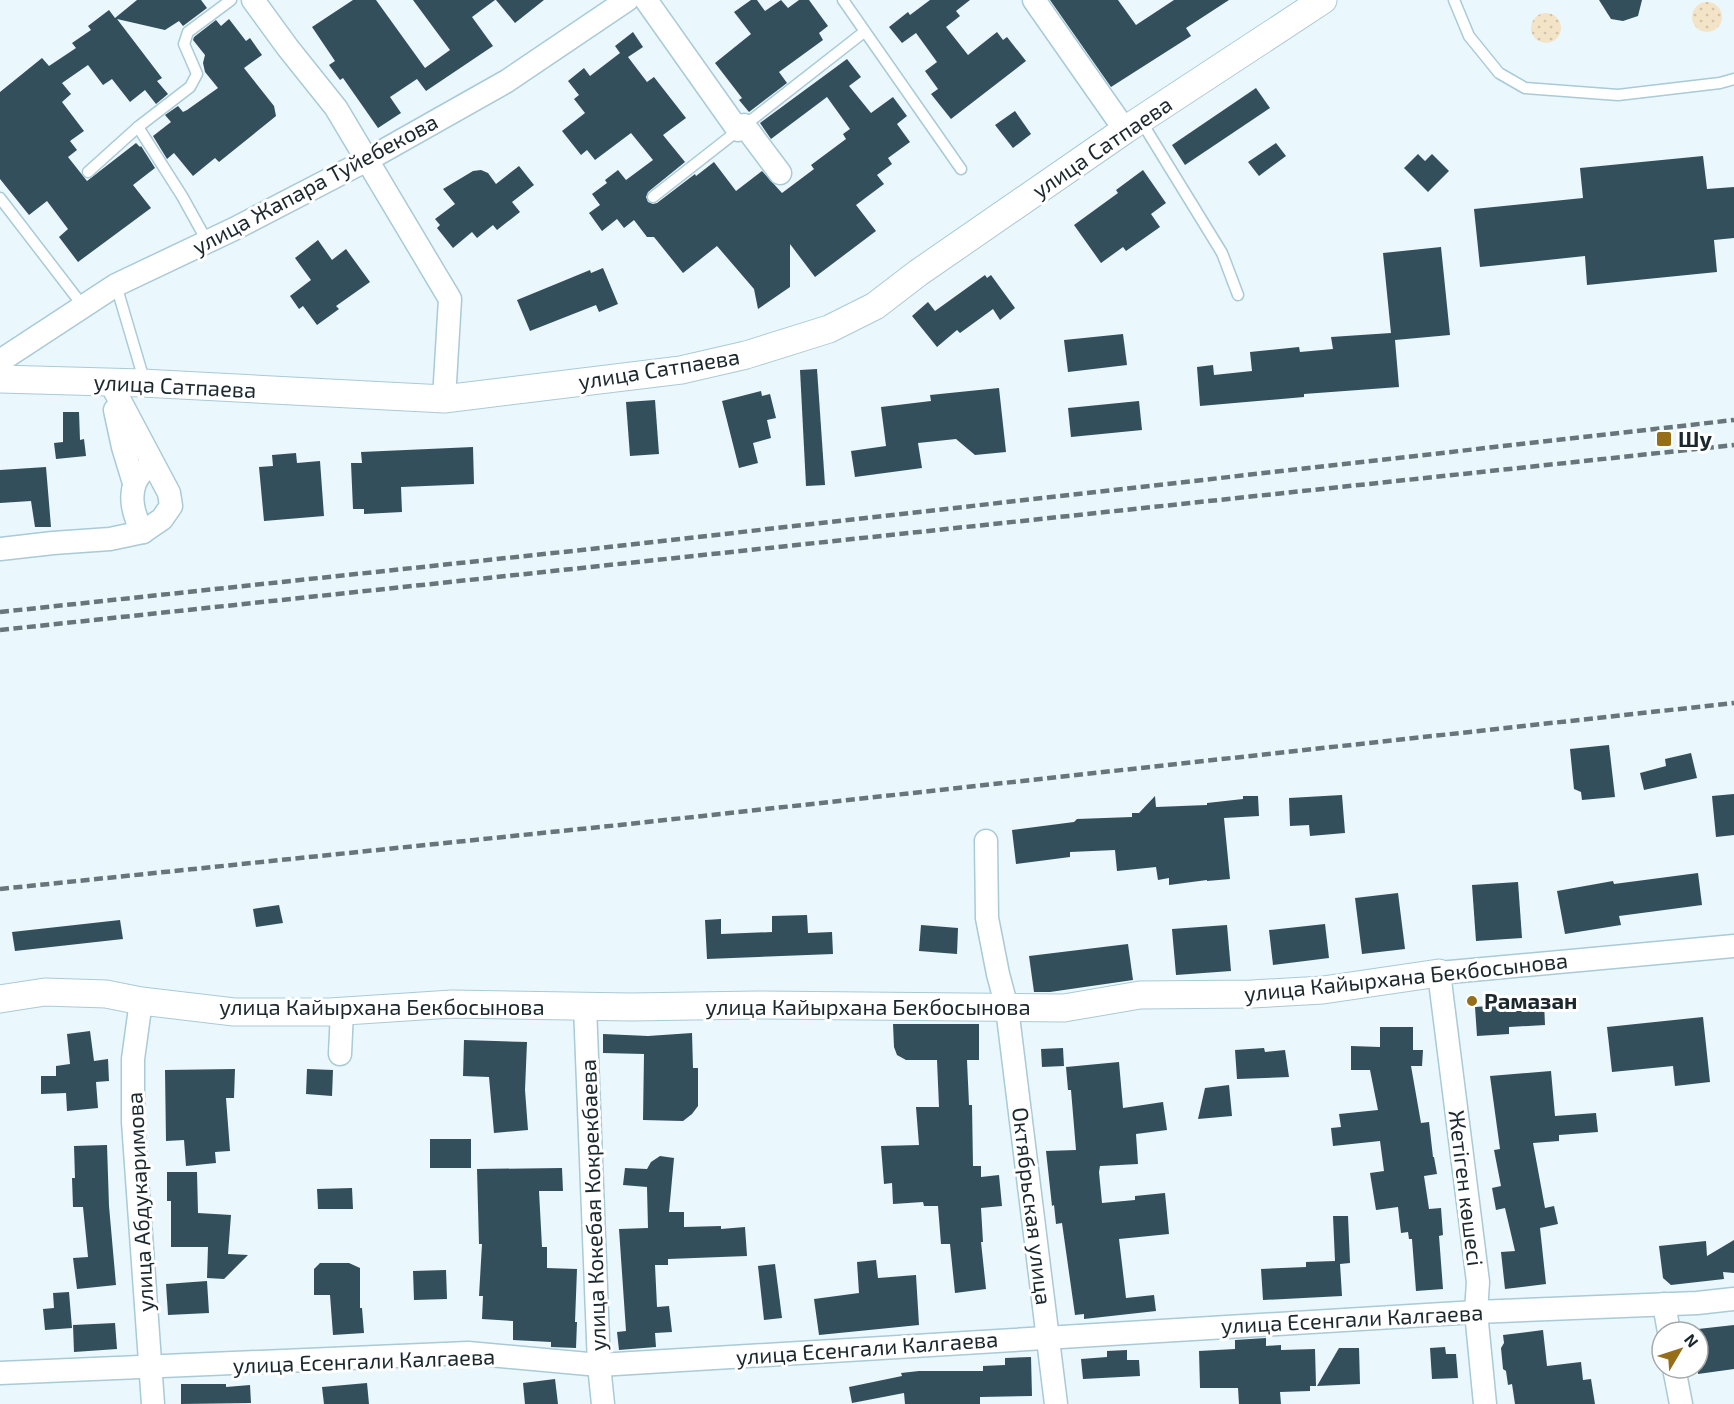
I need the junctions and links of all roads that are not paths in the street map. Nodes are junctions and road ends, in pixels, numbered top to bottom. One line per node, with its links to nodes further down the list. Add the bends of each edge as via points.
1 (231, 0): 12 (lane, via 189,32 184,44 197,74 190,87)
2 (253, 0): 14 (street, via 336,108)
3 (627, 0): 14 (street, улица Жапара Туйебекова, via 507,81)
4 (646, 0): 13 (street)
5 (843, 0): 9 (lane)
6 (1034, 0): 11 (street)
7 (1323, 0): 11 (street, улица Сатпаева)
8 (1454, 0): 10 (lane, via 1469,36 1499,73 1525,88 1618,95)
9 (864, 32): 13 (lane); 15 (lane)
10 (1734, 79)
11 (1133, 125): 22 (lane, via 1222,253); 28 (street, улица Сатпаева, via 875,306 829,329 681,370)
12 (138, 127): 16 (lane); 20 (lane)
13 (741, 128): 17 (street); 18 (lane)
14 (368, 160): 20 (street, улица Жапара Туйебекова); 28 (street, via 450,299)
15 (961, 169)
16 (88, 172)
17 (780, 173)
18 (653, 197)
19 (0, 198): 23 (lane)
20 (207, 241): 21 (street, улица Жапара Туйебекова)
21 (116, 285): 23 (street, улица Жапара Туйебекова); 27 (lane)
22 (1238, 296)
23 (83, 306): 24 (street, улица Жапара Туйебекова)
24 (0, 361)
25 (0, 380): 26 (street, улица Сатпаева)
26 (110, 382): 27 (street, улица Сатпаева); 29 (street); 30 (street)
27 (145, 383): 28 (street, улица Сатпаева)
28 (444, 399)
29 (153, 465): 30 (street, via 141,472); 31 (street, via 169,493 171,506 162,519)
30 (134, 483): 31 (street, via 135,519)
31 (143, 532): 32 (street, via 110,539)
32 (0, 549)
33 (986, 841): 39 (street, Октябрьская улица, via 987,918)
34 (1734, 946): 35 (street, улица Кайырхана Бекбосынова)
35 (1439, 973): 39 (street, улица Кайырхана Бекбосынова, via 1323,990 1140,995 1064,1008); 44 (street, Жетіген көшесі, via 1478,1282)
36 (0, 999): 37 (street, улица Кайырхана Бекбосынова, via 45,992 106,994)
37 (141, 1001): 40 (street, улица Кайырхана Бекбосынова, via 234,1012); 48 (street, улица Абдукаримова, via 133,1059 133,1122)
38 (585, 1006): 39 (street, улица Кайырхана Бекбосынова); 40 (street, улица Кайырхана Бекбосынова, via 452,1004); 47 (street, улица Кокебая Кокрекбаева)
39 (1007, 1008): 46 (street, Октябрьская улица)
40 (342, 1011): 41 (street)
41 (340, 1054)
42 (1734, 1299): 43 (street, улица Есенгали Калгаева)
43 (1665, 1304): 44 (street, улица Есенгали Калгаева); 45 (street)
44 (1476, 1312): 46 (street, улица Есенгали Калгаева); 54 (street, Жетіген көшесі)
45 (1667, 1320)
46 (1049, 1337): 47 (street, улица Есенгали Калгаева); 53 (street, Октябрьская улица)
47 (599, 1365): 48 (street, улица Есенгали Калгаева, via 468,1353); 52 (street, улица Кокебая Кокрекбаева)
48 (150, 1368): 49 (street, улица Есенгали Калгаева); 51 (street, улица Абдукаримова)
49 (0, 1373)
50 (1676, 1380): 55 (street)
51 (153, 1404)
52 (603, 1404)
53 (1056, 1404)
54 (1485, 1404)
55 (1681, 1404)

